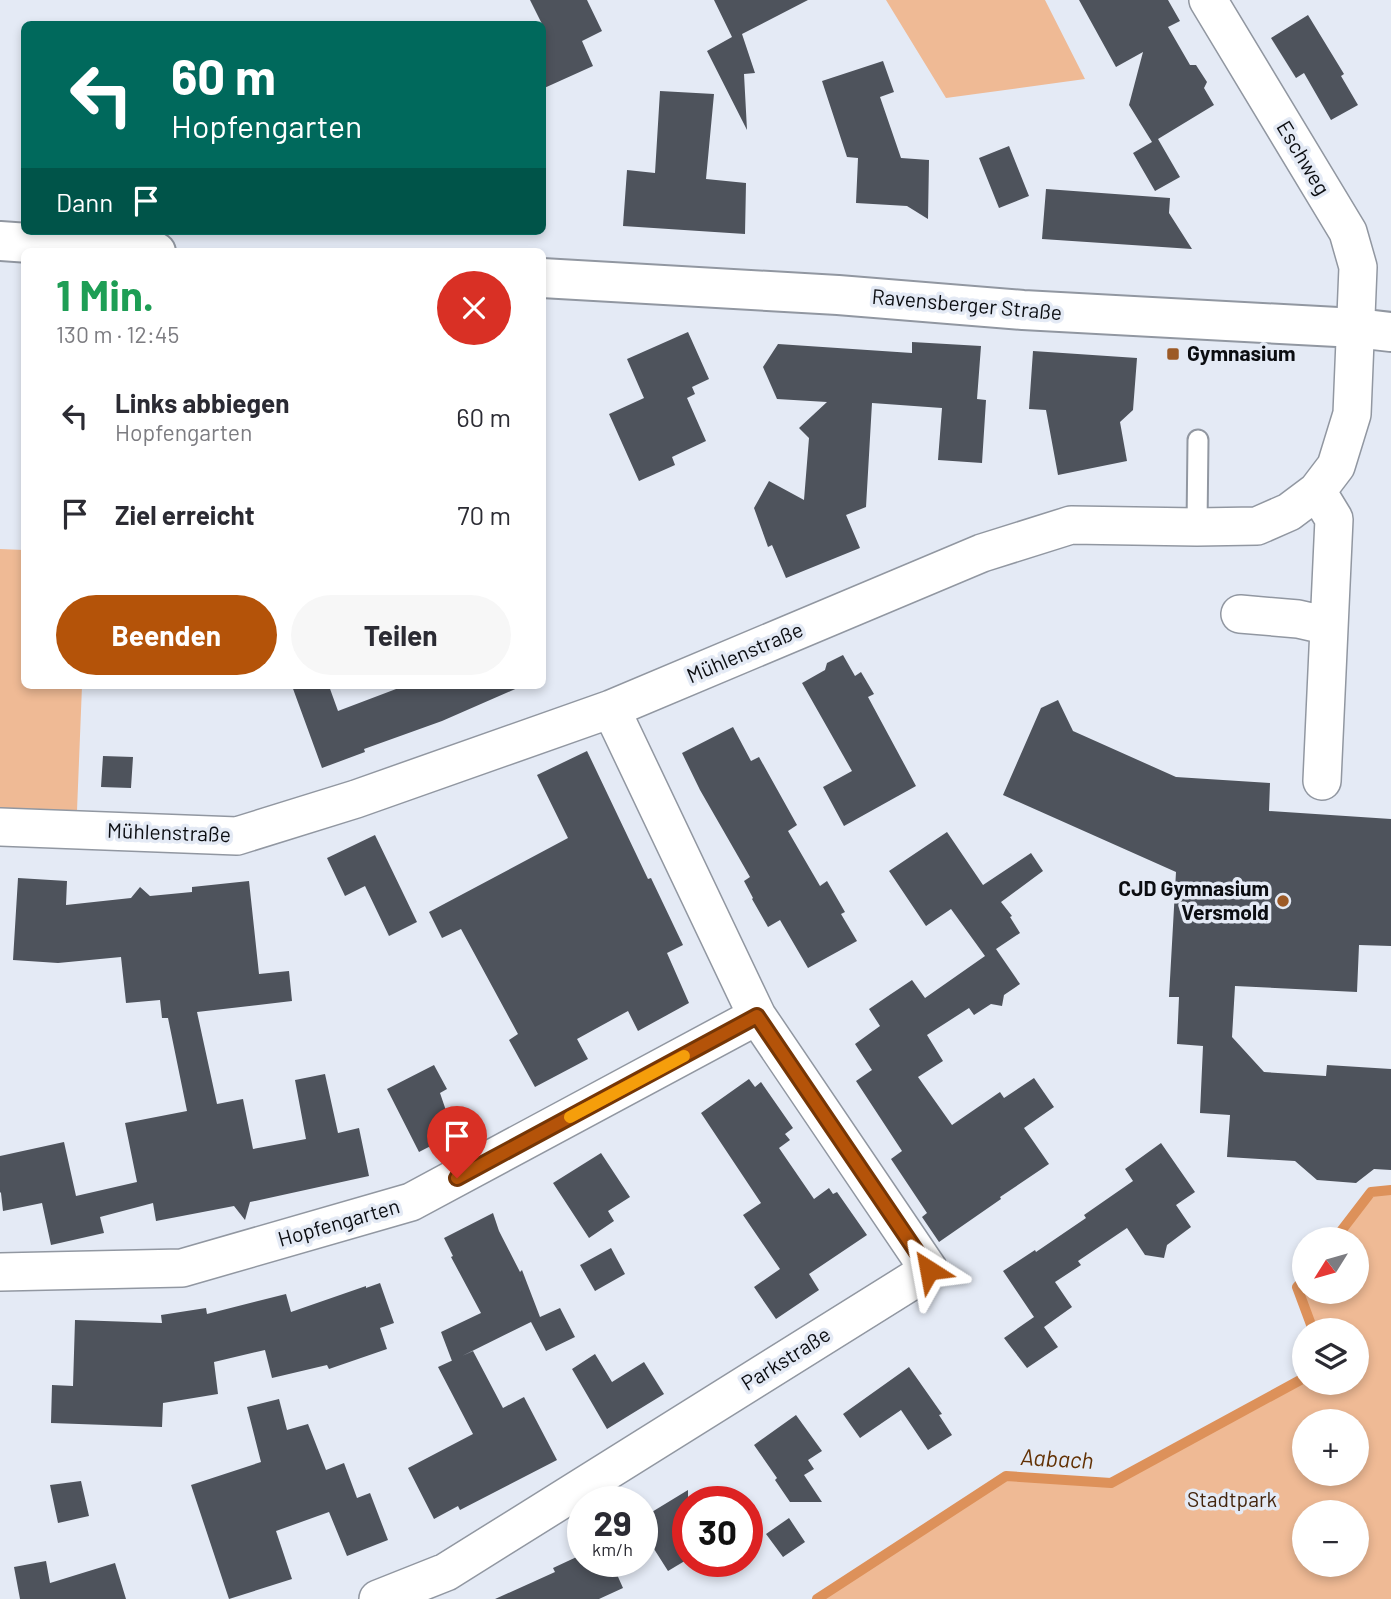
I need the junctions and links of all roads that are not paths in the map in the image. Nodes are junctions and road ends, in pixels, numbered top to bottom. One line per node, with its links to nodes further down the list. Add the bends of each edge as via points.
1 (1208, 0): 5 (street, Eschweg, via 1348,232)
2 (0, 241): 3 (main road)
3 (99, 248)
4 (546, 278): 5 (main road, Ravensberger Straße)
5 (1373, 330): 7 (street, Mühlenstraße, via 1336,466)
6 (1198, 440): 8 (lane)
7 (1317, 491): 8 (street, Mühlenstraße, via 1289,512 1257,526); 10 (street, via 1334,519)
8 (1197, 527): 11 (street, Mühlenstraße, via 1071,524 982,553)
9 (1240, 614): 10 (street)
10 (1329, 626): 12 (street)
11 (611, 709): 13 (street, Mühlenstraße, via 237,836); 14 (street)
12 (1322, 781)
13 (0, 827)
14 (757, 1016): 15 (street, Hopfengarten, via 411,1202 182,1268); 16 (street, Parkstraße, via 929,1270 446,1572)
15 (0, 1272)
16 (378, 1599)

